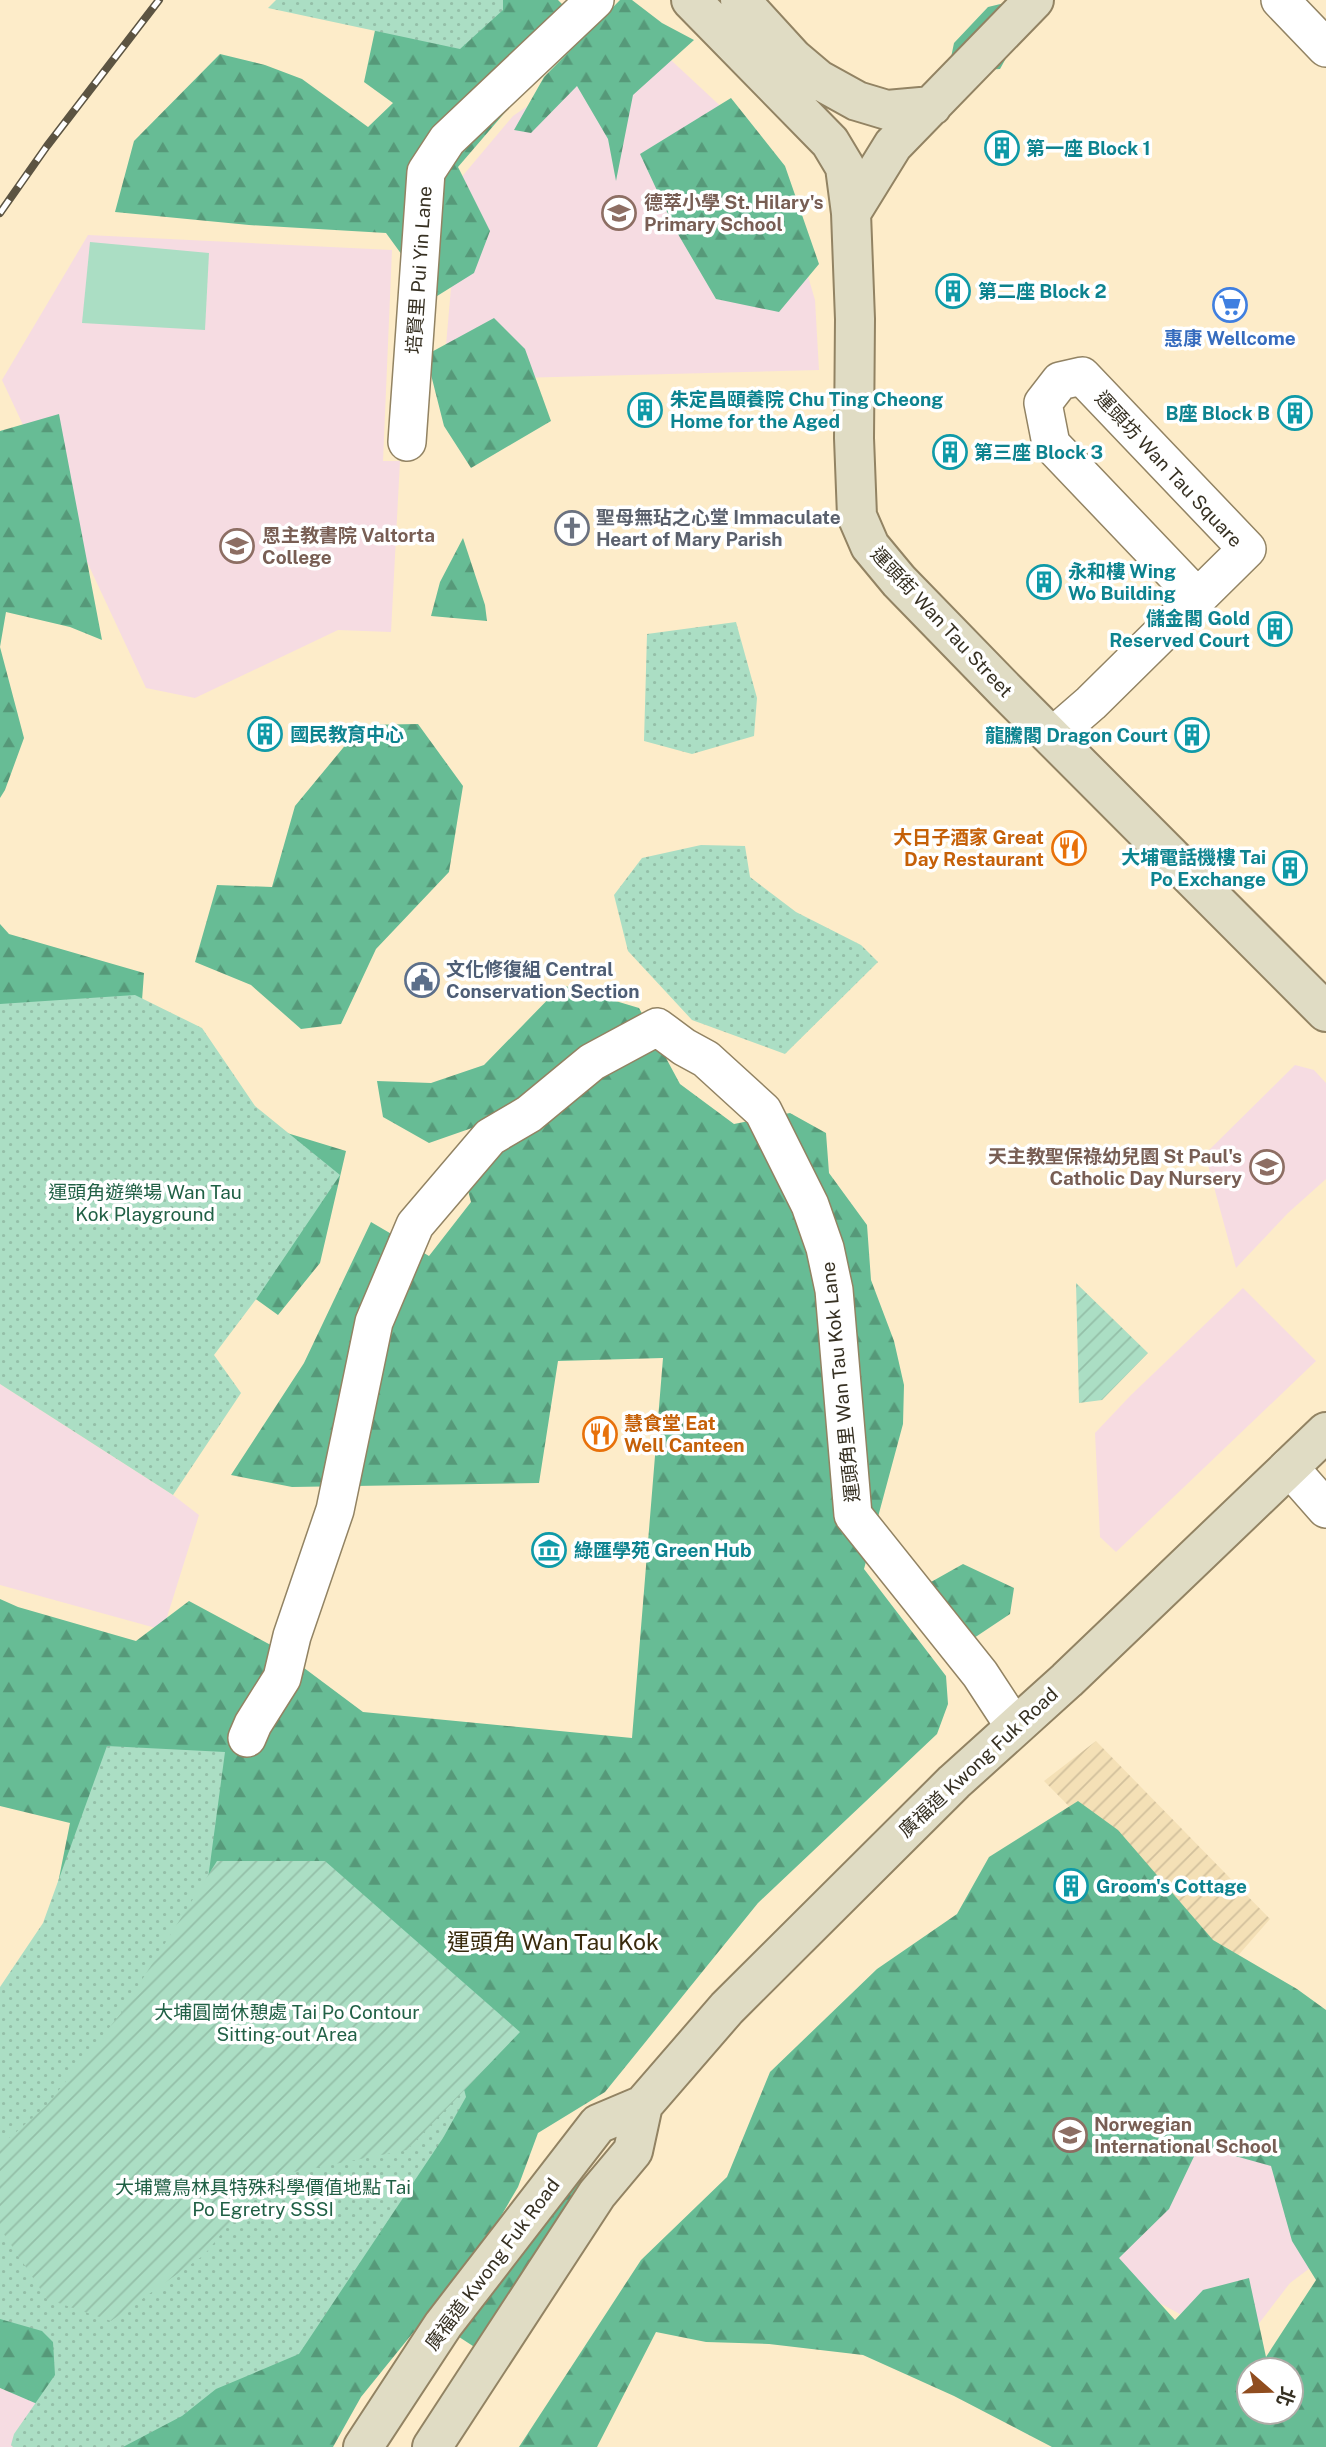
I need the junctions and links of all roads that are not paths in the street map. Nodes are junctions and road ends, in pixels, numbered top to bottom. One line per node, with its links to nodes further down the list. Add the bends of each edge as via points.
1 (595, 0): 9 (street, 培賢里 Pui Yin Lane, via 447,140 426,172)
2 (691, 0): 8 (main road, 運頭街 Wan Tau Street, via 830,142 845,167)
3 (740, 0): 7 (main road, via 793,58 828,86 887,110)
4 (1034, 0): 7 (main road)
5 (1280, 0): 6 (street)
6 (1326, 48)
7 (932, 106): 8 (main road, via 893,145)
8 (851, 213): 11 (main road, 運頭街 Wan Tau Street, via 857,516 870,546 899,581)
9 (407, 442)
10 (1197, 597): 10 (street, 運頭坊 Wan Tau Square, via 1247,549 1082,376 1060,381 1043,403 1051,444); 11 (street, 運頭坊 Wan Tau Square)
11 (1053, 736): 12 (main road, 運頭街 Wan Tau Street)
12 (1326, 1012)
13 (1326, 1432): 14 (main road, 廣福道 Kwong Fuk Road)
14 (1289, 1467): 15 (street); 16 (main road, 廣福道 Kwong Fuk Road)
15 (1326, 1509)
16 (1013, 1726): 17 (street, 運頭角里 Wan Tau Kok Lane, via 980,1674 853,1515 834,1290 810,1205 775,1134 763,1111 706,1059 657,1027 592,1062 529,1114 490,1138 415,1224 374,1322 335,1510 282,1678); 18 (main road, 廣福道 Kwong Fuk Road, via 727,2008)
17 (247, 1738)
18 (643, 2105): 19 (main road, 廣福道 Kwong Fuk Road, via 598,2124 443,2325); 20 (main road, 廣福道 Kwong Fuk Road, via 633,2151 597,2194)
19 (363, 2447)
20 (432, 2447)

